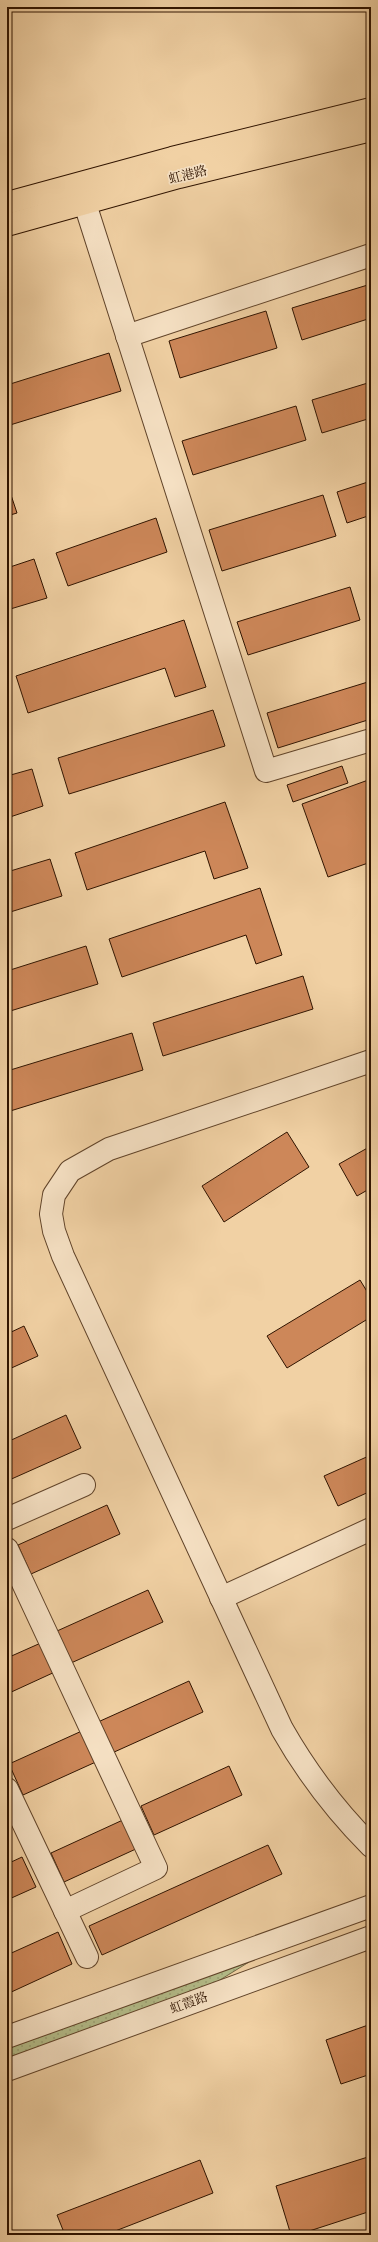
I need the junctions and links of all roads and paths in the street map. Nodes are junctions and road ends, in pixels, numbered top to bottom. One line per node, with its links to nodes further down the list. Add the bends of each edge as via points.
1 (371, 109): 3 (highway, 虹港路)
2 (371, 130): 3 (highway, 虹港路, via 179,177)
3 (82, 193): 4 (highway, 虹港路); 5 (highway, 虹港路); 7 (street)
4 (7, 203)
5 (7, 225)
6 (371, 255): 7 (street)
7 (127, 336): 8 (street, via 266,771)
8 (371, 740)
9 (371, 1061): 14 (street, via 109,1149 70,1171 54,1195 51,1214 63,1256)
10 (84, 1485): 11 (street)
11 (7, 1519)
12 (371, 1529): 14 (street)
13 (7, 1549): 18 (street, via 156,1868)
14 (221, 1598): 16 (street, via 282,1730 295,1752 320,1790)
15 (7, 1789): 18 (street)
16 (371, 1846)
17 (371, 1906): 23 (street)
18 (65, 1911): 22 (street)
19 (371, 1937): 21 (street, 虹霞路)
20 (371, 1951): 21 (street)
21 (331, 1952): 24 (street, 虹霞路)
22 (87, 1957)
23 (7, 2037)
24 (7, 2070)

